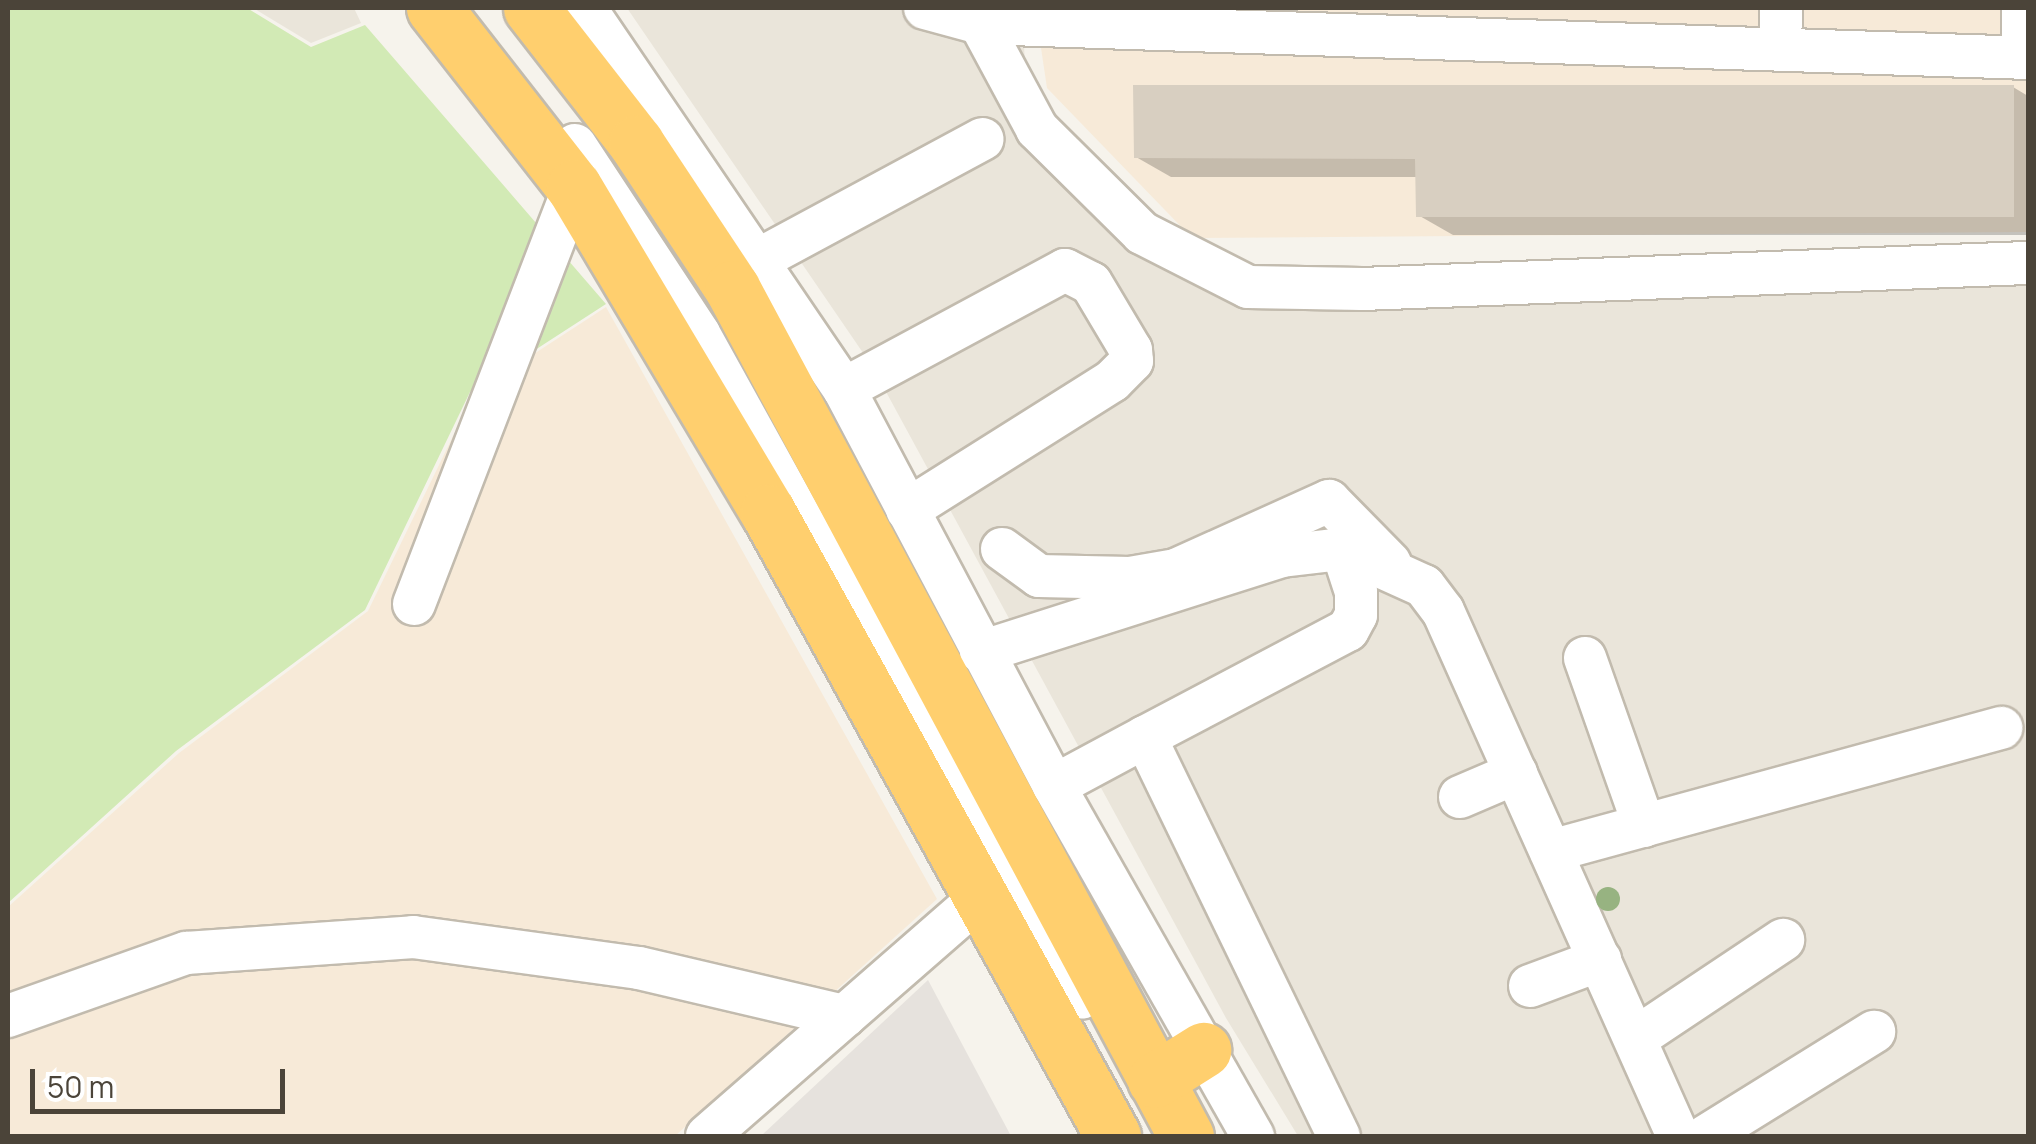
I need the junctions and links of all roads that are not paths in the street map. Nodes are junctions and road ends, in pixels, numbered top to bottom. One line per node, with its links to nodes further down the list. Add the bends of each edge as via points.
1 (434, 8): 15 (highway)
2 (465, 8): 33 (street, via 573,142 663,273 809,524)
3 (501, 8): 33 (street, via 638,184 724,320 989,800)
4 (531, 8): 42 (highway, via 636,143 732,288)
5 (585, 8): 16 (street)
6 (925, 8): 10 (street)
7 (2023, 8): 13 (street)
8 (1072, 17): 9 (street); 10 (street)
9 (1282, 20): 11 (street)
10 (980, 23): 17 (street, via 1037,128 1142,234 1248,287 1362,290)
11 (1532, 24): 12 (street)
12 (1781, 28): 13 (street)
13 (2026, 58)
14 (983, 139): 16 (street)
15 (574, 187): 23 (street); 33 (highway)
16 (758, 260): 18 (street)
17 (2028, 262)
18 (844, 390): 19 (street); 19 (street, via 1065,270 1090,282 1131,350 1132,361 1112,381)
19 (908, 510): 24 (street)
20 (1002, 549): 22 (street, via 1039,576 1130,578 1191,564 1329,501)
21 (1342, 549): 22 (street); 24 (street, via 1282,556); 27 (street, via 1356,592 1348,630)
22 (1394, 567): 28 (street, via 1424,586 1443,611)
23 (414, 604)
24 (982, 652): 29 (street)
25 (1585, 658): 31 (street)
26 (2002, 728): 31 (street)
27 (1145, 736): 29 (street); 48 (street)
28 (1516, 773): 30 (street); 32 (street)
29 (1054, 786): 41 (street)
30 (1460, 798)
31 (1644, 826): 32 (street)
32 (1551, 851): 35 (street)
33 (996, 884): 38 (street); 43 (highway); 45 (street)
34 (1783, 940): 40 (street)
35 (1600, 960): 36 (street); 40 (street)
36 (1530, 986)
37 (8, 1016): 38 (street, via 186,953 412,937 639,968)
38 (844, 1016): 44 (street)
39 (1874, 1032): 50 (street)
40 (1636, 1038): 49 (street)
41 (1203, 1050): 42 (highway); 47 (street)
42 (1156, 1080): 46 (highway)
43 (1098, 1129)
44 (707, 1136)
45 (1159, 1136)
46 (1186, 1136)
47 (1253, 1136)
48 (1339, 1136)
49 (1678, 1136)
50 (1706, 1136)

